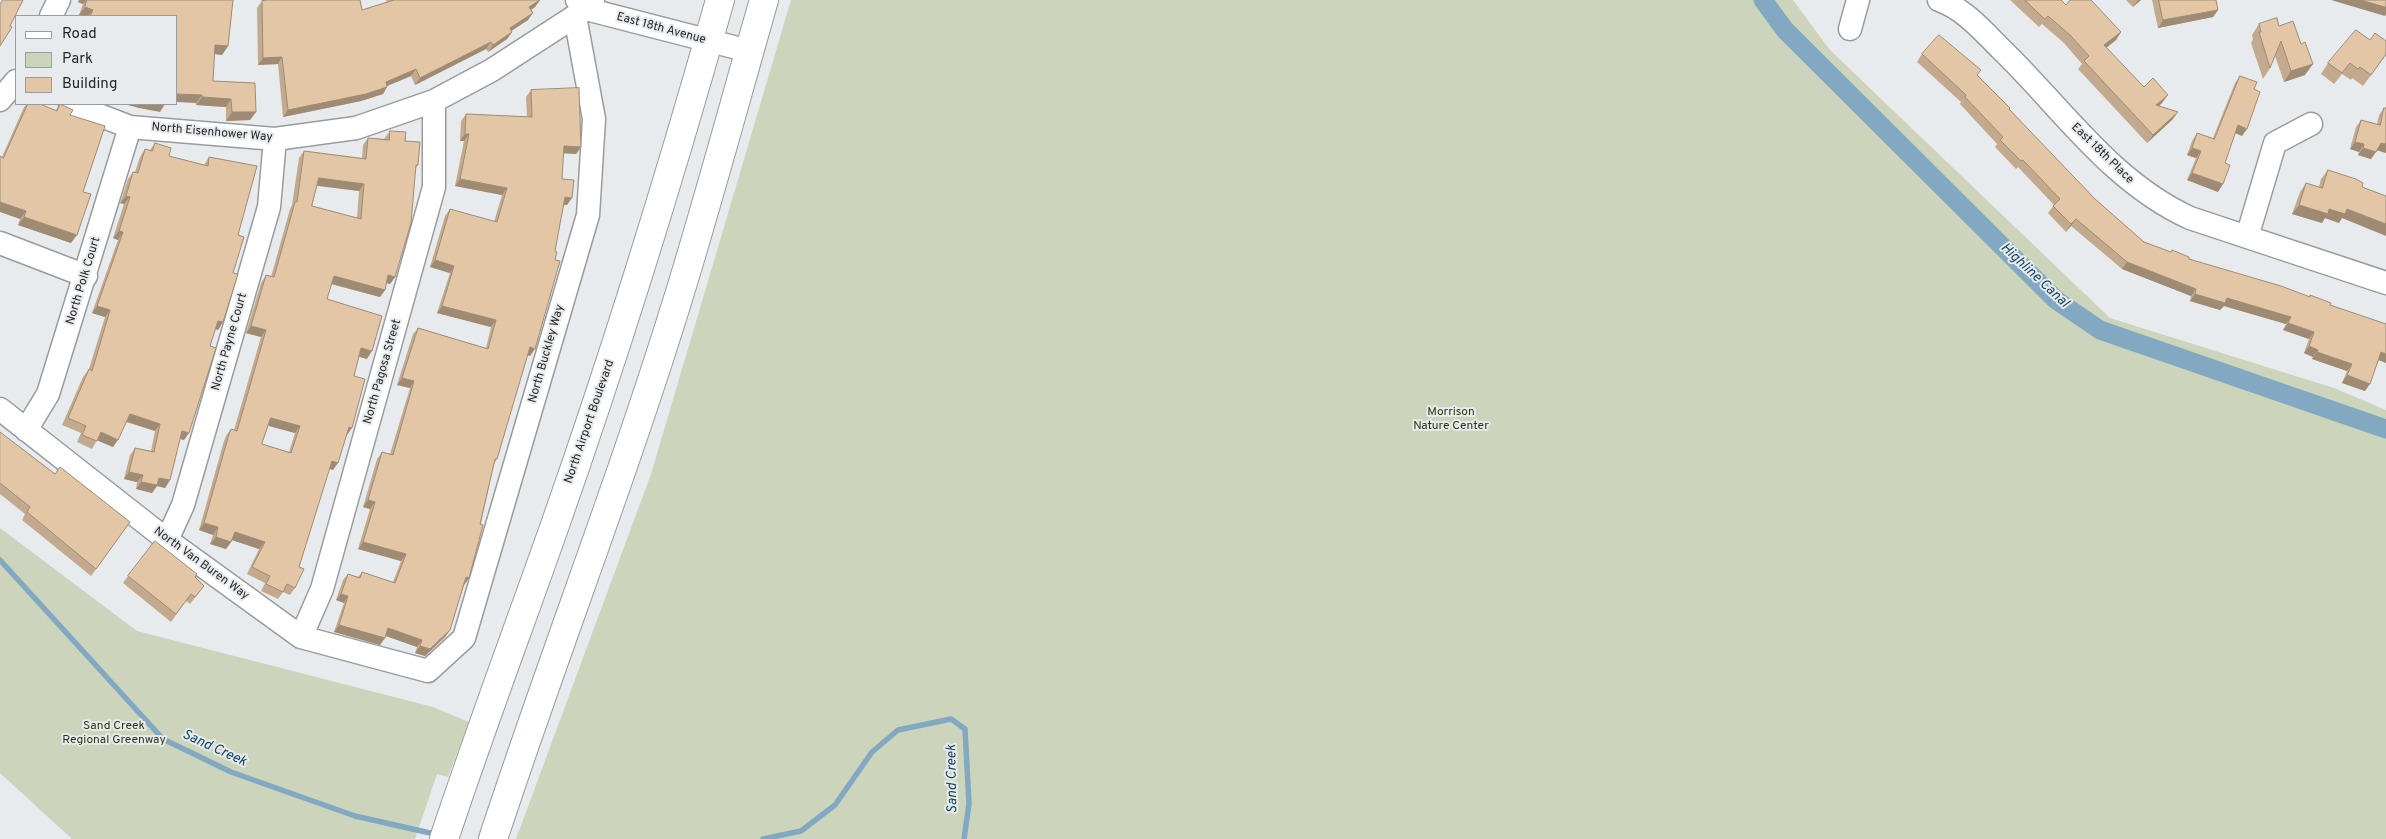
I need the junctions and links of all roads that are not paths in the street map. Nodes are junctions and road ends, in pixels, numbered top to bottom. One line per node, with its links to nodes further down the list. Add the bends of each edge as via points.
1 (59, 0): 7 (street)
2 (720, 0): 9 (main road, North Airport Boulevard)
3 (764, 0): 10 (main road)
4 (1858, 0): 8 (street)
5 (1939, 0): 18 (street, East 18th Place, via 1961,10 2101,155 2141,191 2190,218)
6 (583, 6): 9 (street, East 18th Avenue); 13 (street, North Eisenhower Way, via 492,70); 26 (street, North Buckley Way, via 594,119 588,215 464,638)
7 (52, 15)
8 (1850, 29)
9 (708, 42): 10 (street, East 18th Avenue); 27 (main road, North Airport Boulevard, via 635,288)
10 (749, 51): 28 (main road, via 677,302)
11 (15, 83): 12 (street)
12 (0, 100)
13 (434, 101): 17 (street, North Eisenhower Way, via 356,128); 25 (street, North Pagosa Street, via 434,187 322,589)
14 (73, 105): 16 (street, North Eisenhower Way)
15 (2311, 124): 18 (street, via 2275,143)
16 (130, 127): 17 (street, North Eisenhower Way); 20 (street, North Polk Court)
17 (275, 139): 24 (street, North Payne Court, via 269,207 183,505)
18 (2247, 237): 21 (street, East 18th Place)
19 (0, 243): 20 (street)
20 (86, 276): 23 (street, North Polk Court, via 48,394)
21 (2386, 283)
22 (0, 409): 23 (street, North Van Buren Way)
23 (26, 430): 24 (street, North Van Buren Way)
24 (167, 540): 25 (street, North Van Buren Way)
25 (301, 637): 26 (street, North Van Buren Way)
26 (428, 671)
27 (444, 839)
28 (493, 839)

